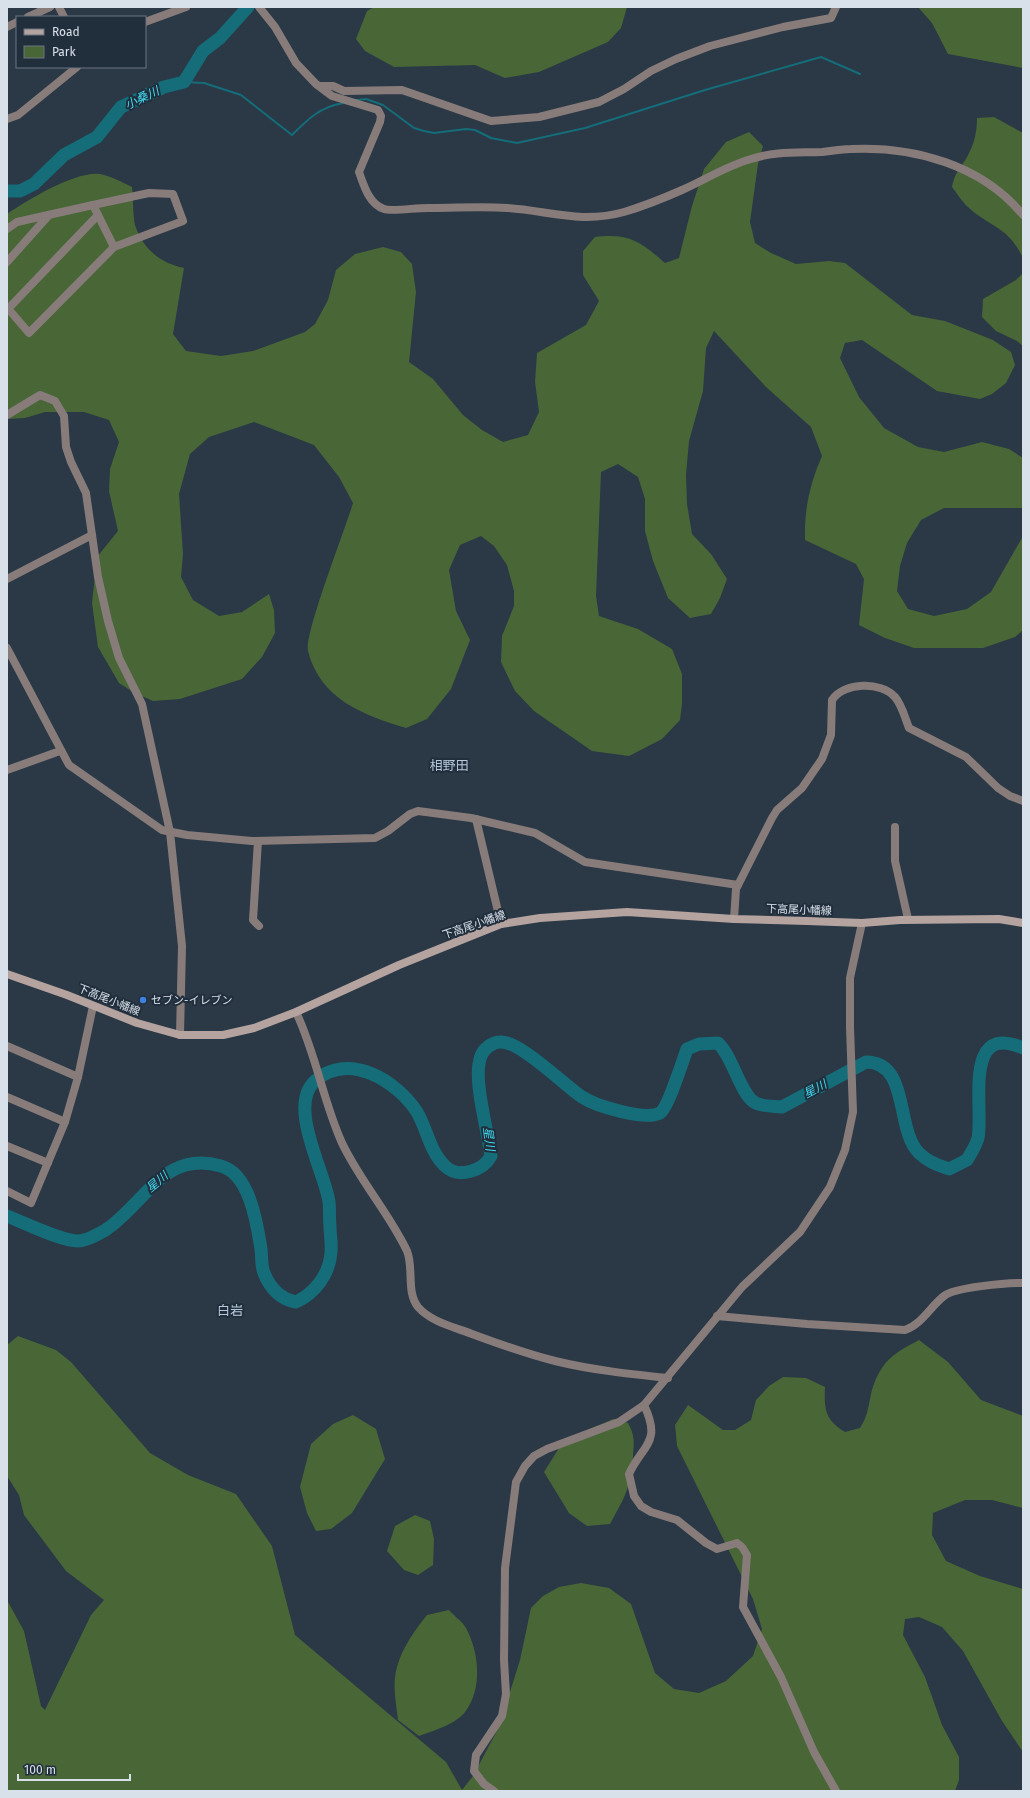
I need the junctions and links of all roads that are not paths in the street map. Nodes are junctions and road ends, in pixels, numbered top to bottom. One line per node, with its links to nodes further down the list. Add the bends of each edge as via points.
1 (50, 7): 6 (street)
2 (59, 7): 7 (street)
3 (186, 7): 9 (street)
4 (259, 7): 12 (street, via 275,27 296,63)
5 (836, 7): 12 (street, via 831,18 783,27 710,46 650,71 599,102 539,117 491,121 402,90 344,91 333,86)
6 (30, 16)
7 (64, 16)
8 (16, 22): 10 (street)
9 (146, 22)
10 (7, 27)
11 (75, 68): 13 (street, via 18,115)
12 (321, 86): 17 (street, via 332,96 378,110 380,122 359,172 374,204 386,210 506,208 579,218 603,216 624,212 682,190 721,169 751,158 774,153 822,152 851,148 923,155 950,164 992,186 1010,200)
13 (7, 119)
14 (93, 205): 15 (street); 16 (street); 19 (street, via 149,193 174,194 183,221)
15 (49, 215): 18 (street, via 17,222); 20 (street)
16 (98, 215): 19 (street); 21 (street)
17 (1023, 215)
18 (7, 229)
19 (114, 247): 21 (street, via 29,333)
20 (7, 262)
21 (7, 310)
22 (7, 415): 23 (street, via 40,395 55,401 62,410 66,447 86,493)
23 (92, 535): 24 (street); 31 (street, via 108,621 119,658 142,704)
24 (7, 579)
25 (7, 648): 26 (street)
26 (60, 750): 27 (street); 31 (street, via 69,765 162,830)
27 (7, 770)
28 (1023, 801): 33 (street, via 998,788 966,757 909,728 901,707 891,693 873,686 851,688 832,700 831,735 822,759 812,777 777,810)
29 (476, 819): 32 (street, via 418,811 375,838); 33 (street, via 535,833 585,862); 38 (street)
30 (895, 827): 35 (street, via 895,861)
31 (170, 832): 32 (street); 43 (street, via 182,946)
32 (258, 841): 39 (street, via 253,920)
33 (738, 885): 34 (street)
34 (734, 919): 36 (main road, 下高尾小幡線); 38 (main road, 下高尾小幡線, via 626,912 540,918)
35 (908, 919): 36 (main road, 下高尾小幡線); 37 (main road, 下高尾小幡線, via 999,919)
36 (862, 923): 52 (street, via 850,978 853,1112 845,1150 830,1187 800,1232 742,1287)
37 (1023, 923)
38 (501, 924): 42 (main road, 下高尾小幡線, via 399,965)
39 (259, 926)
40 (7, 974): 41 (main road, 下高尾小幡線)
41 (93, 1006): 43 (main road, 下高尾小幡線, via 137,1023); 45 (street)
42 (296, 1012): 43 (main road, 下高尾小幡線, via 254,1028 223,1035); 53 (street, via 307,1035 342,1142 364,1182 394,1226 408,1254 413,1296 418,1306 440,1322 555,1361 606,1371)
43 (180, 1035)
44 (7, 1046): 45 (street)
45 (78, 1077): 47 (street)
46 (7, 1097): 47 (street)
47 (65, 1122): 49 (street)
48 (7, 1146): 49 (street)
49 (48, 1163): 50 (street, via 31,1202)
50 (7, 1191)
51 (1023, 1283): 52 (street, via 956,1290 945,1295 915,1326 905,1330)
52 (717, 1316): 53 (street)
53 (668, 1378): 54 (street)
54 (644, 1405): 55 (street, via 619,1422 534,1456 516,1482 505,1568 506,1694 502,1716 476,1755 474,1771 484,1784); 56 (street, via 652,1420 652,1429 649,1443 629,1474 634,1496 641,1506 677,1520 712,1547 721,1548 737,1543 742,1547 747,1558 743,1607 781,1677 814,1752)
55 (494, 1791)
56 (836, 1791)

